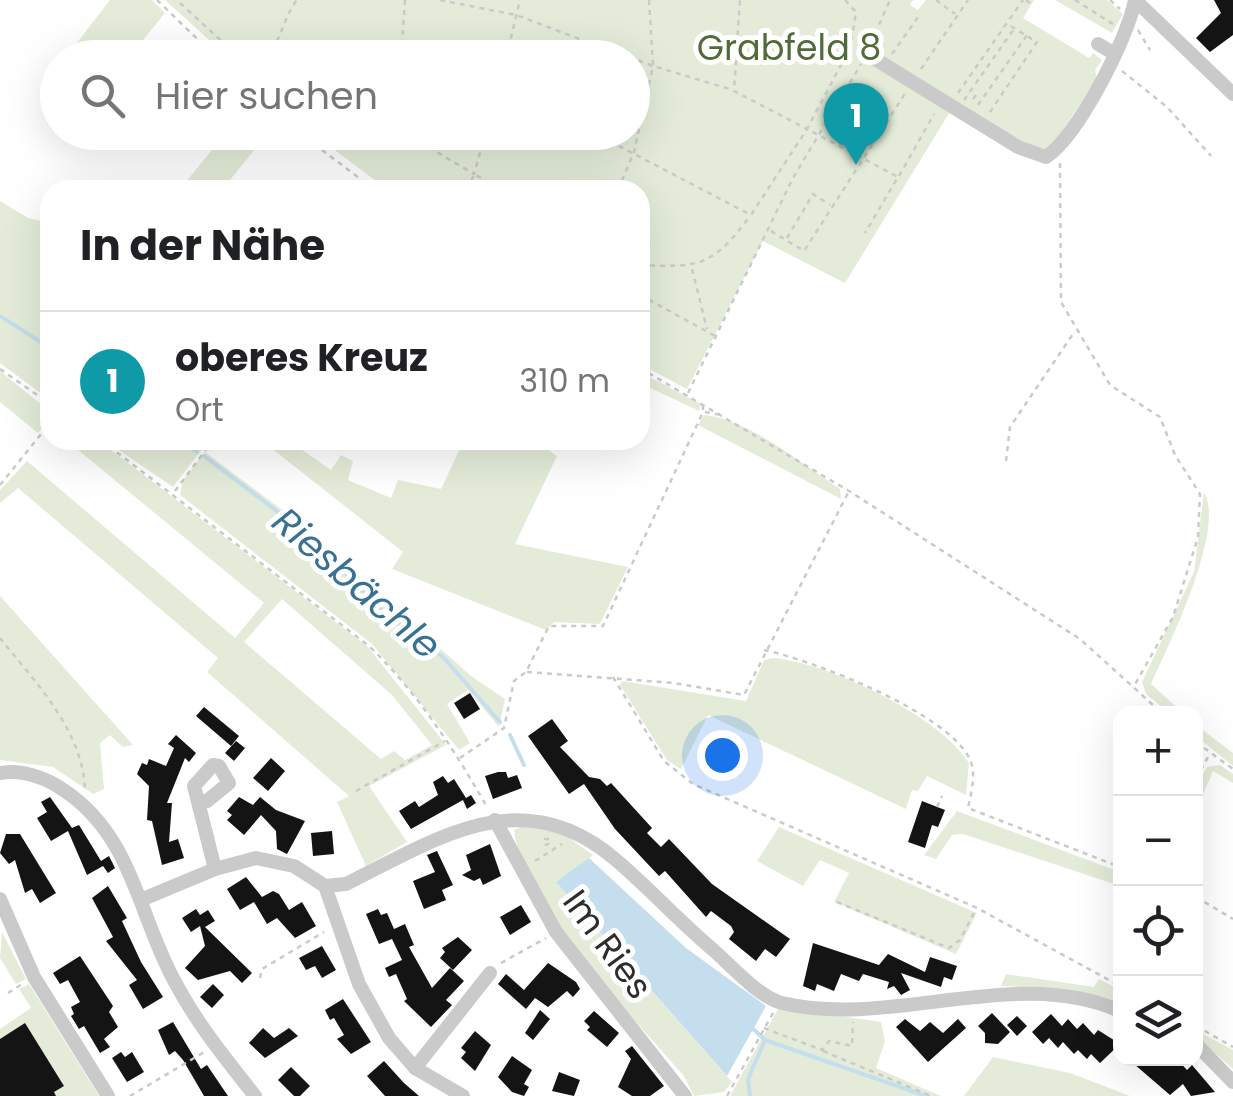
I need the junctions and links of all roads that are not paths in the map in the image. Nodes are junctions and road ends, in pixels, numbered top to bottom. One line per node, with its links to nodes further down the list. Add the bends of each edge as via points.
1 (1135, 0): 4 (street); 5 (street)
2 (1098, 44): 4 (street)
3 (867, 54): 4 (street, via 969,107 1032,154 1046,156 1061,147)
4 (1113, 59)
5 (1233, 94)
6 (0, 773): 12 (street, via 51,781 86,805 120,849)
7 (198, 801): 9 (street)
8 (495, 820): 10 (street, via 429,842 346,884); 14 (street, via 547,821 578,833 779,1003 854,1009 1031,996); 21 (street, Im Ries, via 556,932)
9 (215, 868): 10 (street, via 256,858 294,866); 12 (street)
10 (325, 886): 16 (street, via 359,984)
11 (0, 899): 18 (street, via 34,977)
12 (143, 899): 19 (street, via 172,978)
13 (490, 973): 16 (street)
14 (1113, 1010)
15 (1203, 1051): 17 (street)
16 (415, 1068): 20 (street)
17 (1233, 1082)
18 (108, 1096)
19 (255, 1096)
20 (463, 1096)
21 (685, 1096)

